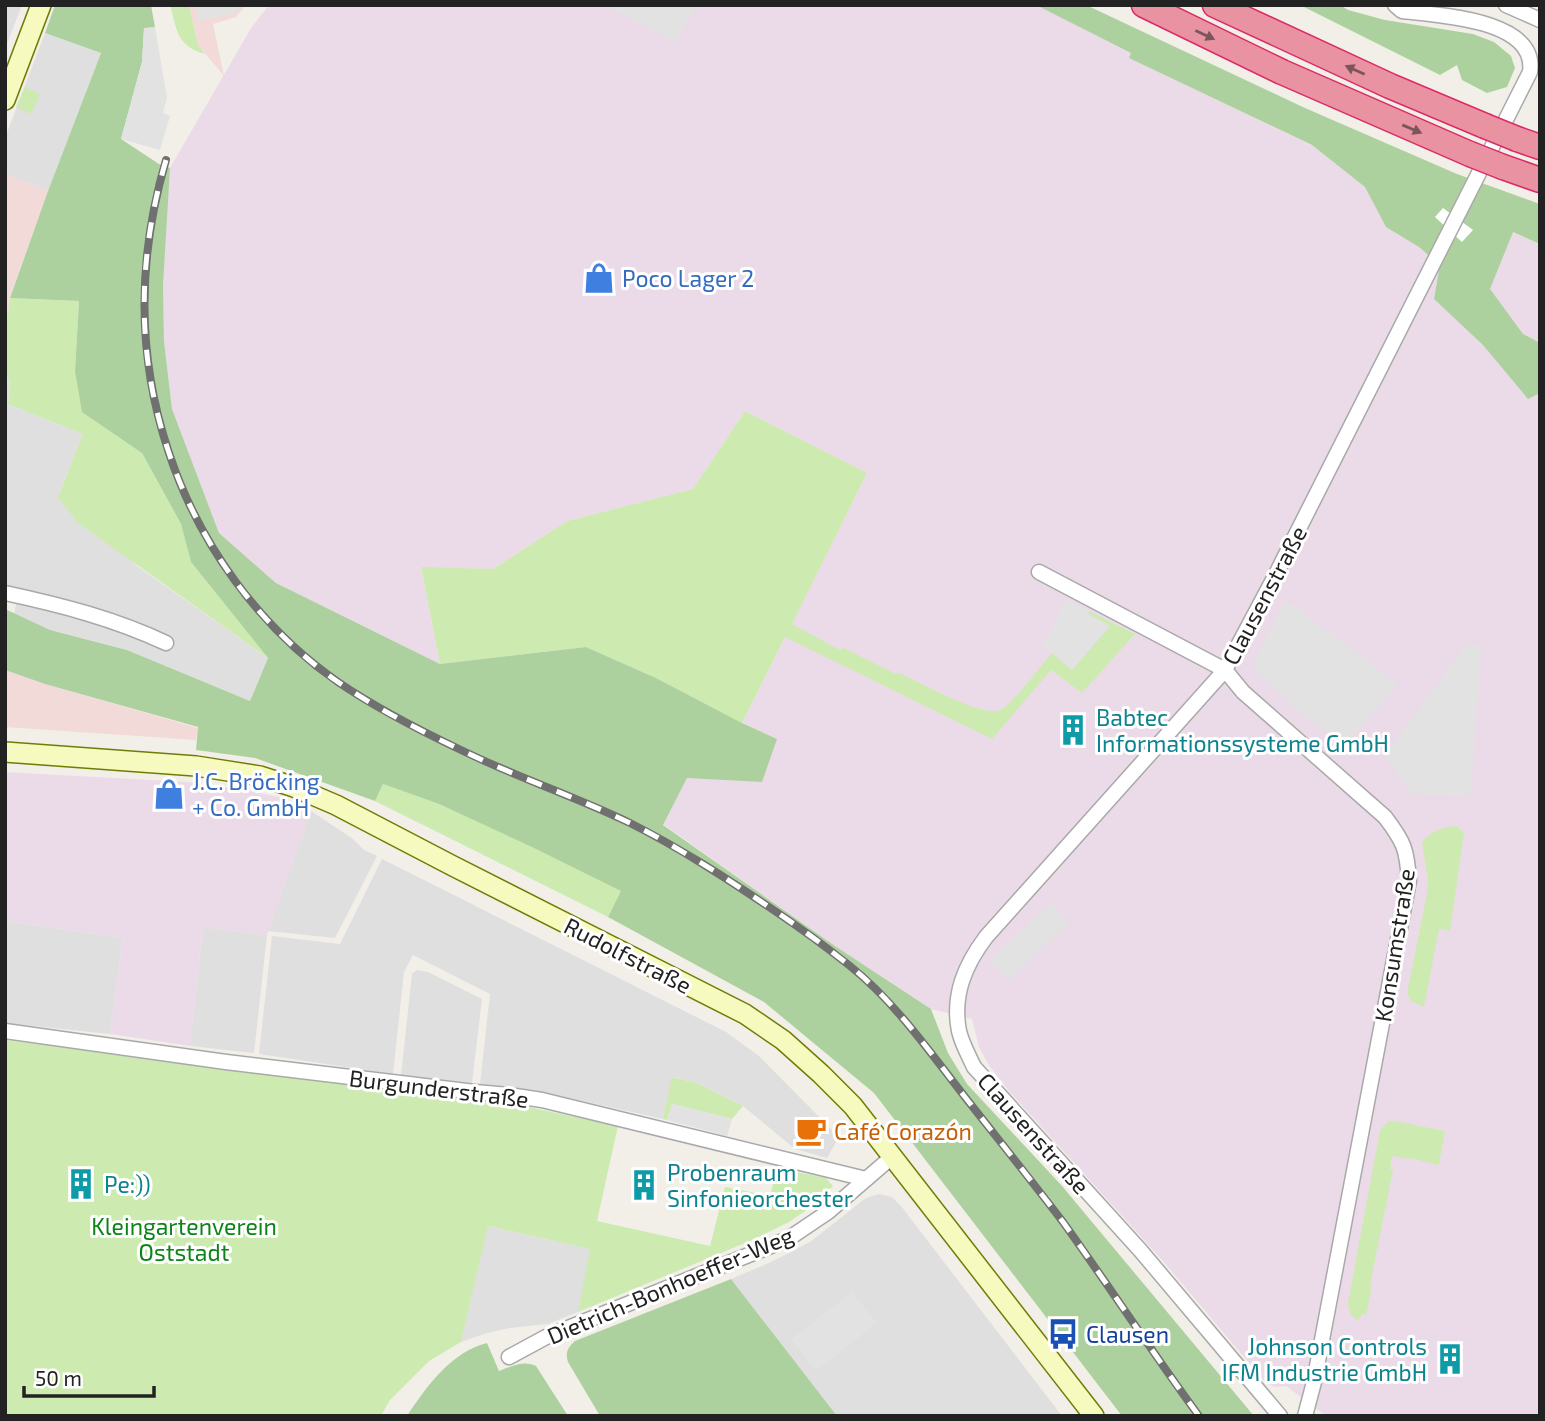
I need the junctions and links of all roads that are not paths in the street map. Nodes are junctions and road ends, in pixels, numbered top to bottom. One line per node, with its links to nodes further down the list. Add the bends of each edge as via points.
1 (41, 5): 7 (street)
2 (1144, 5): 9 (highway, one-way to 9, bridge, via 1282,72)
3 (1215, 5): 8 (highway, one-way to 3, bridge, via 1390,86)
4 (1395, 5): 13 (street, Clausenstraße, via 1402,11 1497,27 1522,44 1529,54 1530,72)
5 (1506, 5): 6 (street)
6 (1540, 20)
7 (5, 100)
8 (1529, 143)
9 (1540, 180)
10 (1039, 572): 13 (street, Konsumstraße)
11 (5, 593): 12 (street, via 135,628)
12 (166, 643)
13 (1225, 670): 20 (street, Clausenstraße, via 971,956 957,1014 959,1032 974,1067 1140,1250); 21 (street, Konsumstraße, via 1243,692 1385,817 1407,856 1409,881)
14 (5, 752): 16 (street, Rudolfstraße, via 260,776 336,804 745,1014 821,1074)
15 (5, 1031): 17 (street, Burgunderstraße, via 531,1098)
16 (893, 1156): 17 (street, Dietrich-Bonhoeffer-Weg); 19 (street, Rudolfstraße)
17 (866, 1180): 18 (street, Dietrich-Bonhoeffer-Weg, via 788,1239 546,1337)
18 (509, 1357)
19 (1094, 1416)
20 (1280, 1416)
21 (1305, 1416)

